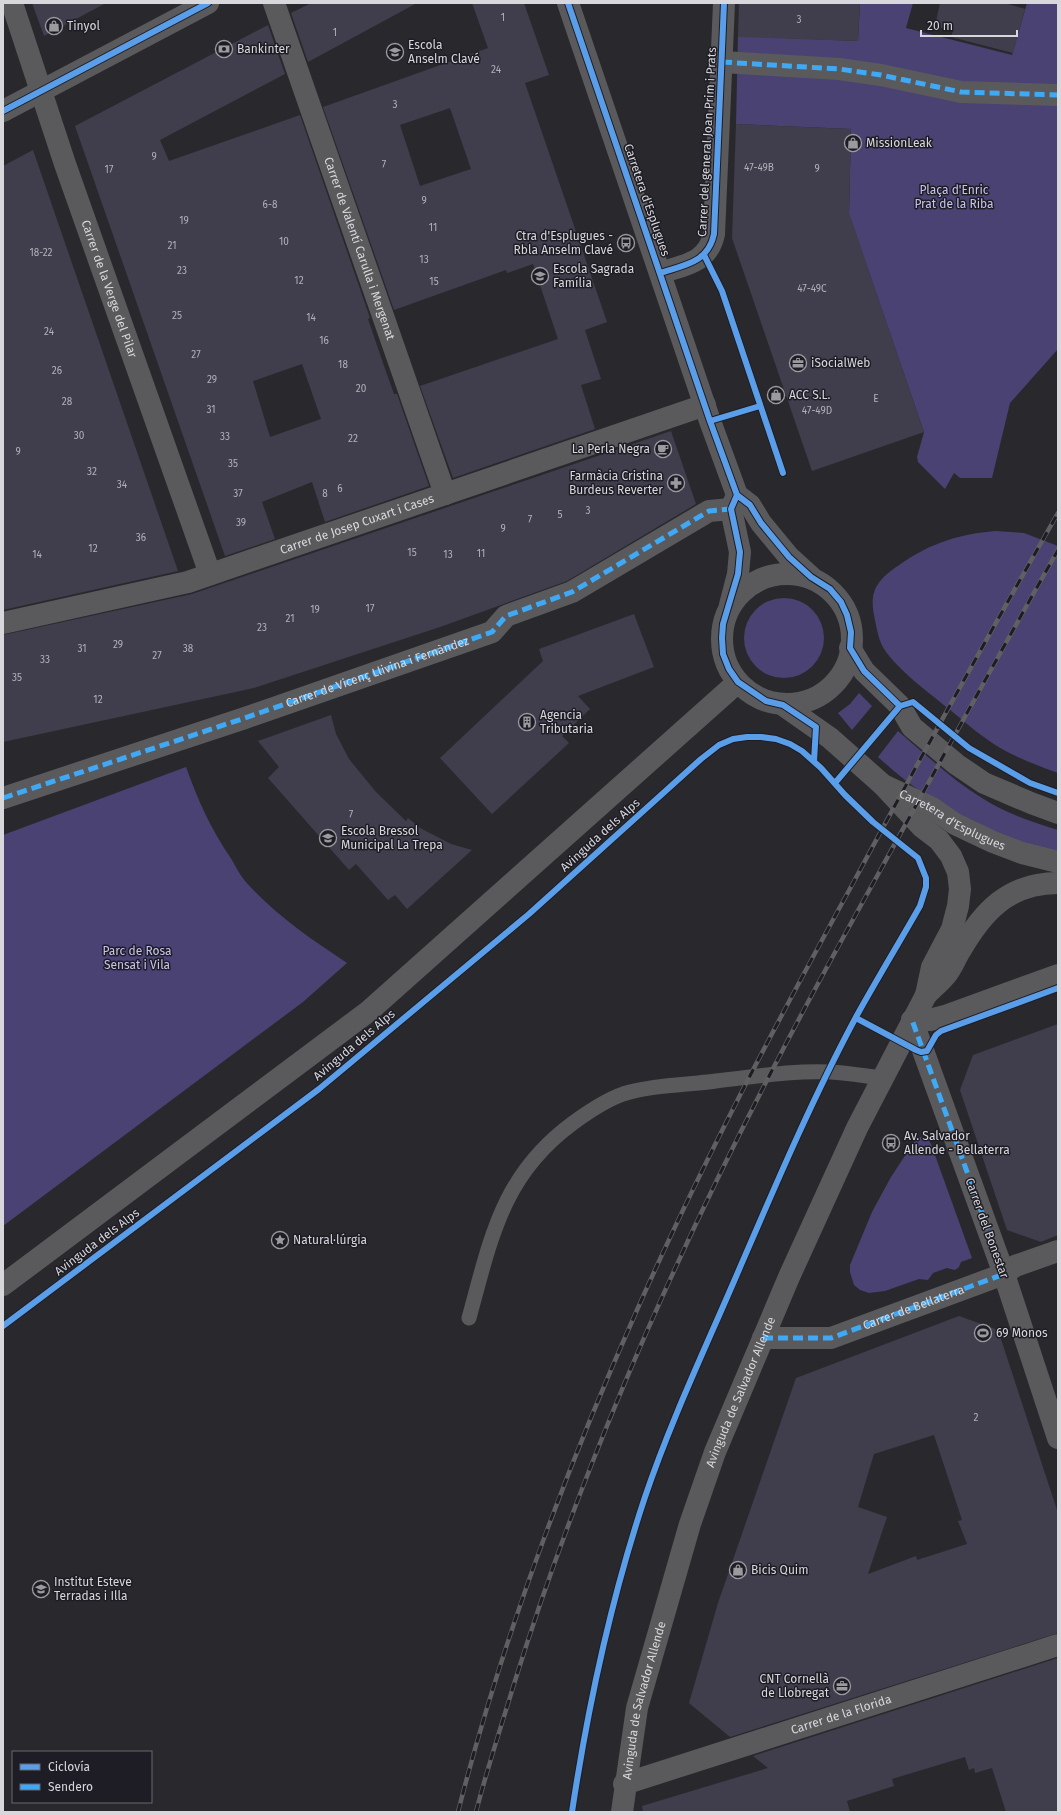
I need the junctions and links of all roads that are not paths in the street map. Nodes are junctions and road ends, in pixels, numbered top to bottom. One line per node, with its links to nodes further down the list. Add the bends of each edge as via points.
1 (12, 3): 7 (street, Carrer de la Verge del Pilar)
2 (208, 3): 7 (street)
3 (274, 3): 12 (street, Carrer de Valentí Carulla i Mergenat)
4 (568, 3): 10 (street, Carretera d'Esplugues)
5 (724, 3): 6 (street, Carrer del general Joan Prim i Prats)
6 (722, 62): 8 (street, via 839,69 961,92); 10 (street, Carrer del general Joan Prim i Prats, via 713,242 700,259)
7 (40, 91): 9 (street); 14 (street, Carrer de la Verge del Pilar)
8 (1058, 95)
9 (3, 110)
10 (660, 273): 11 (street, Carretera d'Esplugues)
11 (705, 406): 12 (street, Carrer de Josep Cuxart i Cases); 13 (street, Carretera d'Esplugues)
12 (445, 494): 14 (street, Carrer de Josep Cuxart i Cases)
13 (734, 502): 15 (street, Carretera d'Esplugues, via 750,505 789,557); 16 (street, Carretera d'Esplugues, via 740,552 738,574); 22 (street, Carrer de Vicenç Llivina i Fernàndez, via 709,511 572,592 506,616 492,632 242,719)
14 (210, 574): 17 (street, Carrer de Josep Cuxart i Cases, via 188,582)
15 (811, 577): 16 (street, via 785,573 769,576 754,582 739,594); 18 (street, via 830,589 840,602 847,615 851,632)
16 (729, 608): 19 (street, via 723,624 723,654)
17 (3, 623)
18 (850, 648): 20 (street, via 837,680 824,693 798,704); 23 (street, via 864,670 900,706 912,726 956,764 984,783)
19 (738, 682): 20 (street, via 766,701); 32 (street, Avinguda dels Alps, via 369,1010)
20 (783, 705): 21 (street, Carretera d'Esplugues, via 830,738)
21 (883, 785): 24 (street, Carretera d'Esplugues, via 932,808 955,824 993,842); 27 (street, via 922,827 939,840 951,856 958,872 958,906 952,929 932,967)
22 (3, 798)
23 (1058, 813)
24 (1058, 862)
25 (1058, 883): 27 (street, via 1032,885 1016,891 992,907 980,919 947,975)
26 (1058, 975): 28 (street, via 945,1016)
27 (926, 995): 28 (street, Avinguda de Salvador Allende)
28 (912, 1020): 29 (street, Avinguda de Salvador Allende); 31 (street, Carrer del Bonestar)
29 (882, 1078): 33 (lane, via 829,1072 774,1075 650,1089 622,1095 587,1113 558,1134 533,1159 512,1188 493,1231); 34 (street, Avinguda de Salvador Allende, via 811,1227)
30 (1058, 1250): 31 (street, Carrer de Bellaterra, via 1015,1266)
31 (1004, 1274): 34 (street, Carrer de Bellaterra, via 831,1338); 35 (street, Carrer del Bonestar)
32 (3, 1285)
33 (469, 1318)
34 (763, 1338): 37 (street, Avinguda de Salvador Allende, via 715,1452 690,1524 637,1708)
35 (1058, 1438)
36 (1058, 1645): 37 (street, Carrer de la Florida)
37 (624, 1784): 38 (street, Avinguda de Salvador Allende)
38 (622, 1812)

